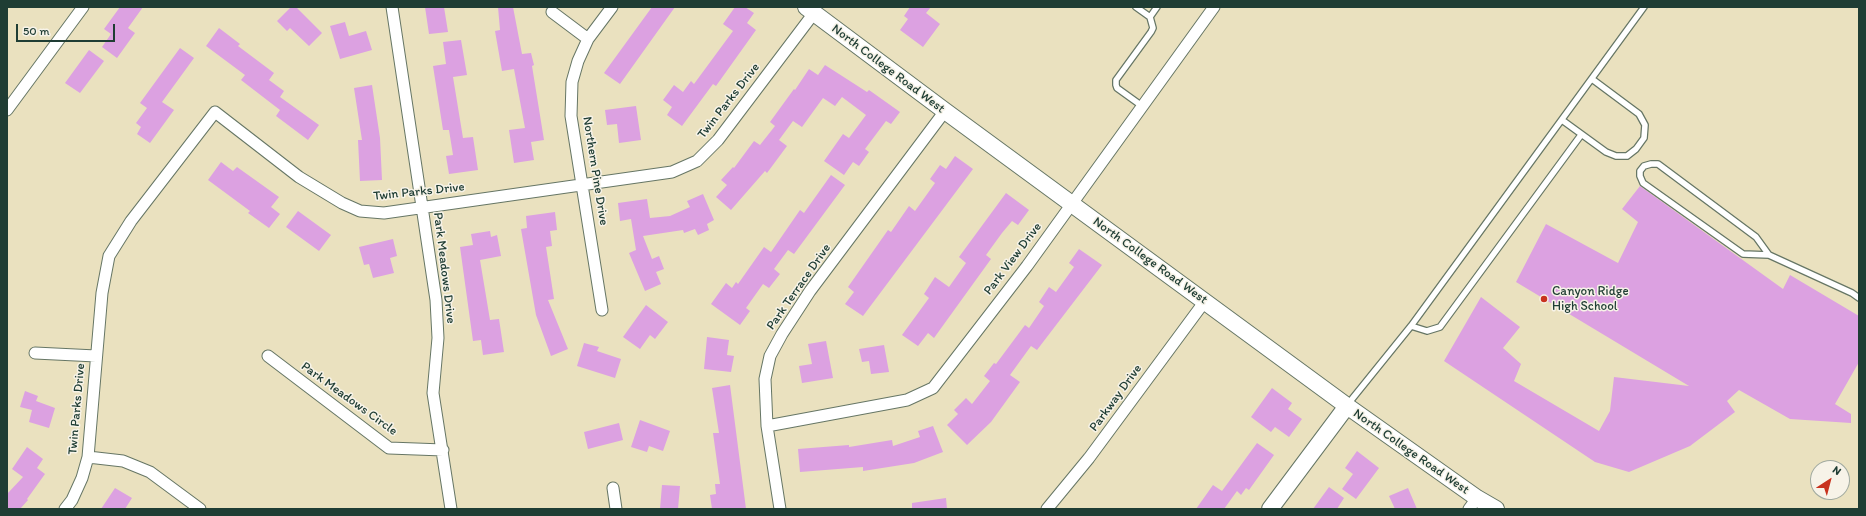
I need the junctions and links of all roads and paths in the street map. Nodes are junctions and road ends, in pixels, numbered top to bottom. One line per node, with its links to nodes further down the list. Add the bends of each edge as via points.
1 (83, 7): 14 (street)
2 (392, 7): 20 (street, Park Meadows Drive)
3 (612, 7): 11 (street, Northern Pine Drive)
4 (1136, 7): 10 (lane)
5 (1157, 7): 10 (lane)
6 (1214, 7): 13 (street, Park View Drive)
7 (1644, 7): 12 (lane)
8 (810, 10): 15 (street, North College Road West); 18 (street, Twin Parks Drive, via 718,140 697,161 672,172)
9 (552, 12): 11 (street)
10 (1150, 17): 13 (lane, via 1153,28 1151,32 1116,80 1117,88)
11 (588, 39): 18 (street, Northern Pine Drive, via 572,82 571,116)
12 (1592, 80): 16 (lane); 17 (lane, via 1639,114 1645,125 1644,138 1636,149 1626,156 1616,156)
13 (1142, 106): 19 (street, Park View Drive)
14 (7, 110)
15 (944, 111): 19 (street, North College Road West); 30 (street, Park Terrace Drive, via 810,291 782,334 770,356 765,379)
16 (1562, 120): 17 (lane); 25 (lane)
17 (1581, 135): 25 (lane, via 1440,327 1427,331)
18 (583, 185): 20 (street, Twin Parks Drive); 24 (street, Northern Pine Drive)
19 (1072, 204): 23 (street, North College Road West); 30 (street, Park View Drive, via 934,388 907,400)
20 (422, 207): 27 (street, Twin Parks Drive, via 384,213 360,211 299,177 214,112 131,221 109,256 102,293); 31 (street, Park Meadows Drive, via 436,300 438,338 432,393)
21 (1770, 255): 21 (lane, via 1756,237 1658,164 1644,166 1640,171 1643,182 1743,254); 22 (lane)
22 (1859, 298)
23 (1205, 301): 29 (street, North College Road West); 40 (street, Parkway Drive, via 1089,458)
24 (602, 310)
25 (1411, 326): 29 (lane)
26 (36, 353): 27 (street, Twin Parks Drive)
27 (96, 356): 32 (street, Twin Parks Drive)
28 (268, 356): 31 (street, Park Meadows Circle, via 388,448)
29 (1347, 406): 34 (street, North College Road West); 41 (street)
30 (768, 426): 39 (street, Park Terrace Drive)
31 (443, 450): 37 (street, Park Meadows Drive)
32 (88, 457): 35 (street, Twin Parks Drive, via 82,478); 36 (street, via 123,461 150,472)
33 (613, 488): 38 (street)
34 (1473, 504): 42 (street, North College Road West)
35 (65, 509)
36 (200, 509)
37 (451, 509)
38 (616, 509)
39 (780, 509)
40 (1047, 509)
41 (1270, 509)
42 (1496, 509)

